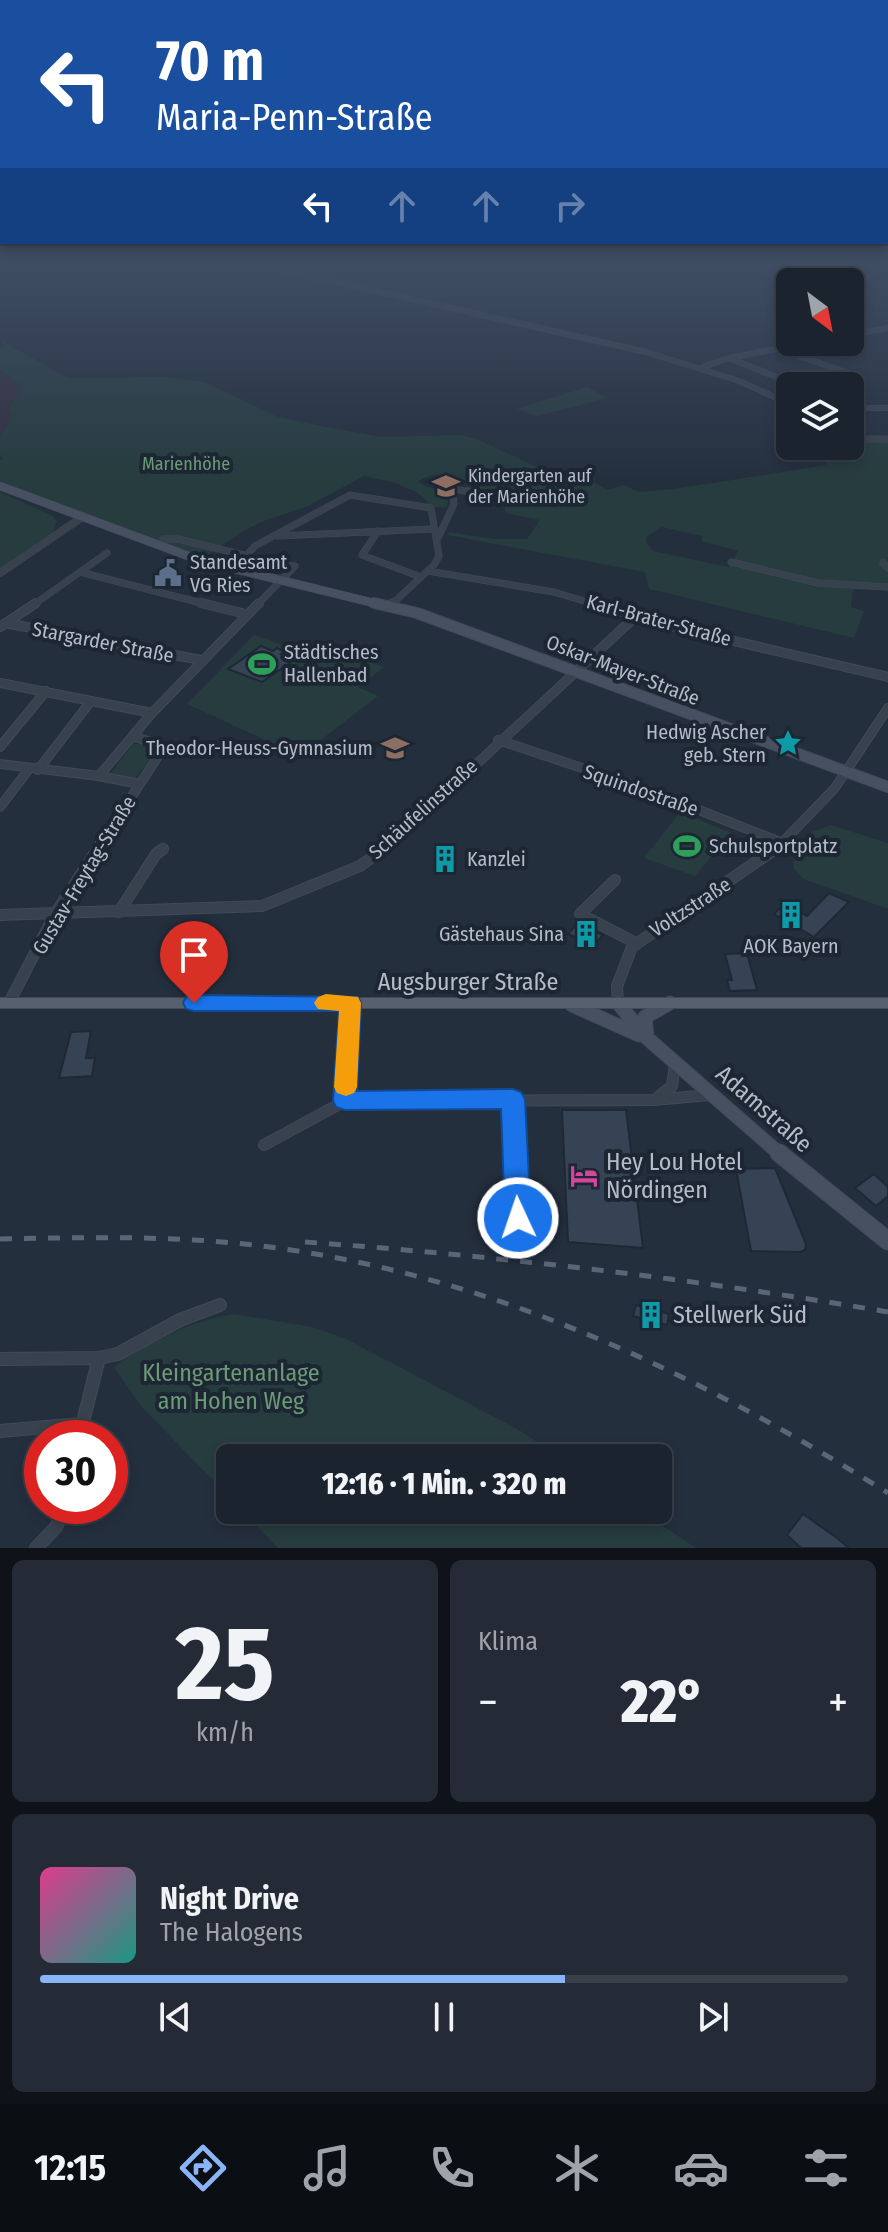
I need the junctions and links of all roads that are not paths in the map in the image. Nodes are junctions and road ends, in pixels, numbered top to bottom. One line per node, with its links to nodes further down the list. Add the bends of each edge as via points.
1 (579, 337): 5 (street)
2 (776, 349): 4 (street)
3 (801, 356): 6 (street)
4 (729, 358): 5 (street); 7 (street)
5 (699, 369): 8 (street)
6 (846, 372)
7 (776, 377)
8 (776, 398)
9 (864, 408): 10 (street)
10 (888, 408)
11 (864, 439): 12 (street)
12 (888, 439)
13 (0, 486): 15 (main road, Oskar-Mayer-Straße)
14 (471, 492): 20 (street, via 452,489 454,504)
15 (81, 518): 25 (street); 27 (main road, Oskar-Mayer-Straße, via 199,560)
16 (433, 529): 17 (street); 18 (street, via 431,508 350,495); 20 (street)
17 (378, 531): 18 (street); 26 (street, Karl-Brater-Straße, via 362,555)
18 (274, 536): 22 (street)
19 (163, 539): 22 (street)
20 (437, 540): 26 (street, via 439,556)
21 (107, 553): 24 (street)
22 (244, 555): 27 (street, via 295,566)
23 (731, 562): 28 (street, via 818,583)
24 (80, 572): 30 (street); 32 (street)
25 (0, 573)
26 (424, 574): 29 (street); 31 (street, Karl-Brater-Straße, via 554,592)
27 (282, 581): 29 (main road, Oskar-Mayer-Straße); 30 (street)
28 (888, 587)
29 (389, 606): 34 (main road, Oskar-Mayer-Straße)
30 (246, 614): 33 (street)
31 (635, 617): 34 (street, Schäufelinstraße); 35 (street, Karl-Brater-Straße)
32 (3, 625): 33 (street, Stargarder Straße)
33 (201, 660): 40 (street)
34 (578, 671): 42 (street, Schäufelinstraße); 46 (main road, Oskar-Mayer-Straße)
35 (888, 677)
36 (1, 683): 37 (street)
37 (46, 691): 38 (street); 43 (street)
38 (91, 701): 40 (street); 45 (street)
39 (888, 708): 46 (street, Voltzstraße)
40 (152, 713): 41 (street)
41 (133, 736): 47 (street); 48 (street, Gustav-Freytag-Straße, via 164,747)
42 (498, 740): 51 (street, Squindostraße); 54 (street, Schäufelinstraße, via 389,846 303,892 252,908)
43 (0, 747)
44 (0, 764): 45 (street)
45 (34, 769): 47 (street); 50 (street)
46 (847, 772): 49 (main road, Oskar-Mayer-Straße); 51 (street, Voltzstraße)
47 (99, 776): 48 (street)
48 (137, 787): 55 (street, Gustav-Freytag-Straße)
49 (888, 787)
50 (0, 807)
51 (783, 843): 57 (street, Voltzstraße)
52 (163, 849): 54 (street)
53 (615, 880): 57 (street, Voltzstraße, via 580,914)
54 (119, 912): 55 (street, Schäufelinstraße)
55 (55, 914): 56 (street, Schäufelinstraße); 58 (street, Gustav-Freytag-Straße)
56 (0, 915)
57 (636, 943): 60 (street, Voltzstraße, via 625,958)
58 (5, 1003): 59 (main road, Augsburger Straße)
59 (350, 1003): 63 (main road, Augsburger Straße); 69 (street)
60 (618, 1003): 61 (main road, Augsburger Straße); 63 (main road, Augsburger Straße); 64 (main road, Adamstraße)
61 (670, 1003): 62 (main road, Augsburger Straße); 64 (main road, via 645,1017)
62 (888, 1003)
63 (572, 1005): 64 (main road)
64 (647, 1038): 65 (main road, Adamstraße)
65 (675, 1064): 66 (main road, Adamstraße); 68 (street, via 672,1086)
66 (710, 1095): 68 (street); 72 (main road, Adamstraße)
67 (513, 1099): 68 (street); 69 (street); 71 (street)
68 (653, 1100)
69 (345, 1101): 70 (street)
70 (264, 1145)
71 (518, 1218)
72 (888, 1241)
73 (220, 1305): 74 (street)
74 (99, 1358): 75 (street); 76 (street)
75 (0, 1359)
76 (83, 1420)
77 (0, 1431): 78 (street)
78 (24, 1431)
79 (57, 1524): 80 (street)
80 (36, 1548)

